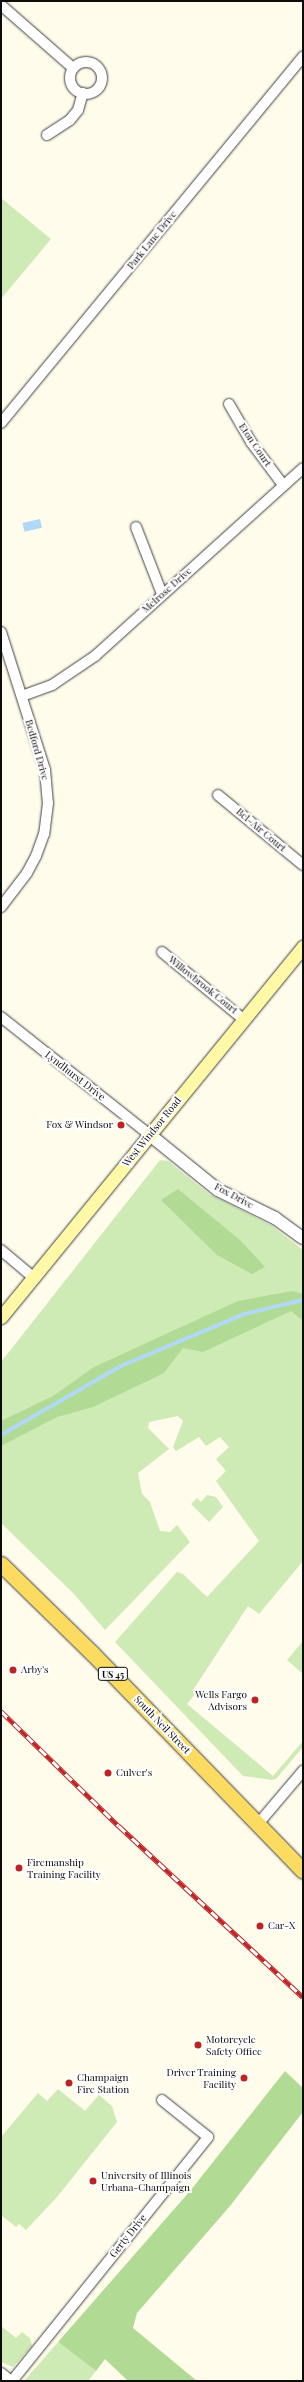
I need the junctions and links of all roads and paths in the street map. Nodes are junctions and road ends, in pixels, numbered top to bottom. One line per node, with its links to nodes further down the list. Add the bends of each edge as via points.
1 (1, 5): 3 (street)
2 (303, 56): 4 (street, Park Lane Drive)
3 (73, 68): 5 (street, via 71,83); 5 (street, via 81,63 91,63 101,74 97,89)
4 (299, 69): 8 (street, Park Lane Drive)
5 (83, 93): 6 (street, via 78,110 70,120)
6 (47, 135)
7 (229, 404): 10 (street, Eton Court, via 251,442)
8 (1, 423)
9 (303, 468): 10 (street, Melrose Drive)
10 (283, 485): 12 (street, Melrose Drive)
11 (136, 527): 12 (street)
12 (162, 594): 14 (street, Melrose Drive, via 95,656 70,675)
13 (1, 632): 14 (street, Bedford Drive)
14 (22, 696): 17 (street, Bedford Drive, via 45,770 48,792 47,819 36,856 27,873)
15 (218, 795): 16 (street, Bel-Air Court)
16 (303, 865)
17 (1, 907)
18 (303, 947): 21 (main road, West Windsor Road)
19 (162, 952): 21 (street, Willowbrook Court)
20 (1, 1017): 22 (street, Lyndhurst Drive)
21 (243, 1019): 22 (main road, West Windsor Road)
22 (150, 1135): 23 (street, Fox Drive, via 218,1190 275,1218); 25 (main road, West Windsor Road)
23 (303, 1238)
24 (1, 1250): 25 (street)
25 (33, 1277): 26 (main road, West Windsor Road)
26 (1, 1317)
27 (1, 1564): 29 (main road, South Neil Street / US 45)
28 (303, 1771): 29 (street)
29 (258, 1824): 30 (main road, South Neil Street / US 45)
30 (303, 1871)
31 (162, 2100): 33 (street, Gerty Drive, via 208,2137)
32 (1, 2373): 33 (street)
33 (12, 2381)

